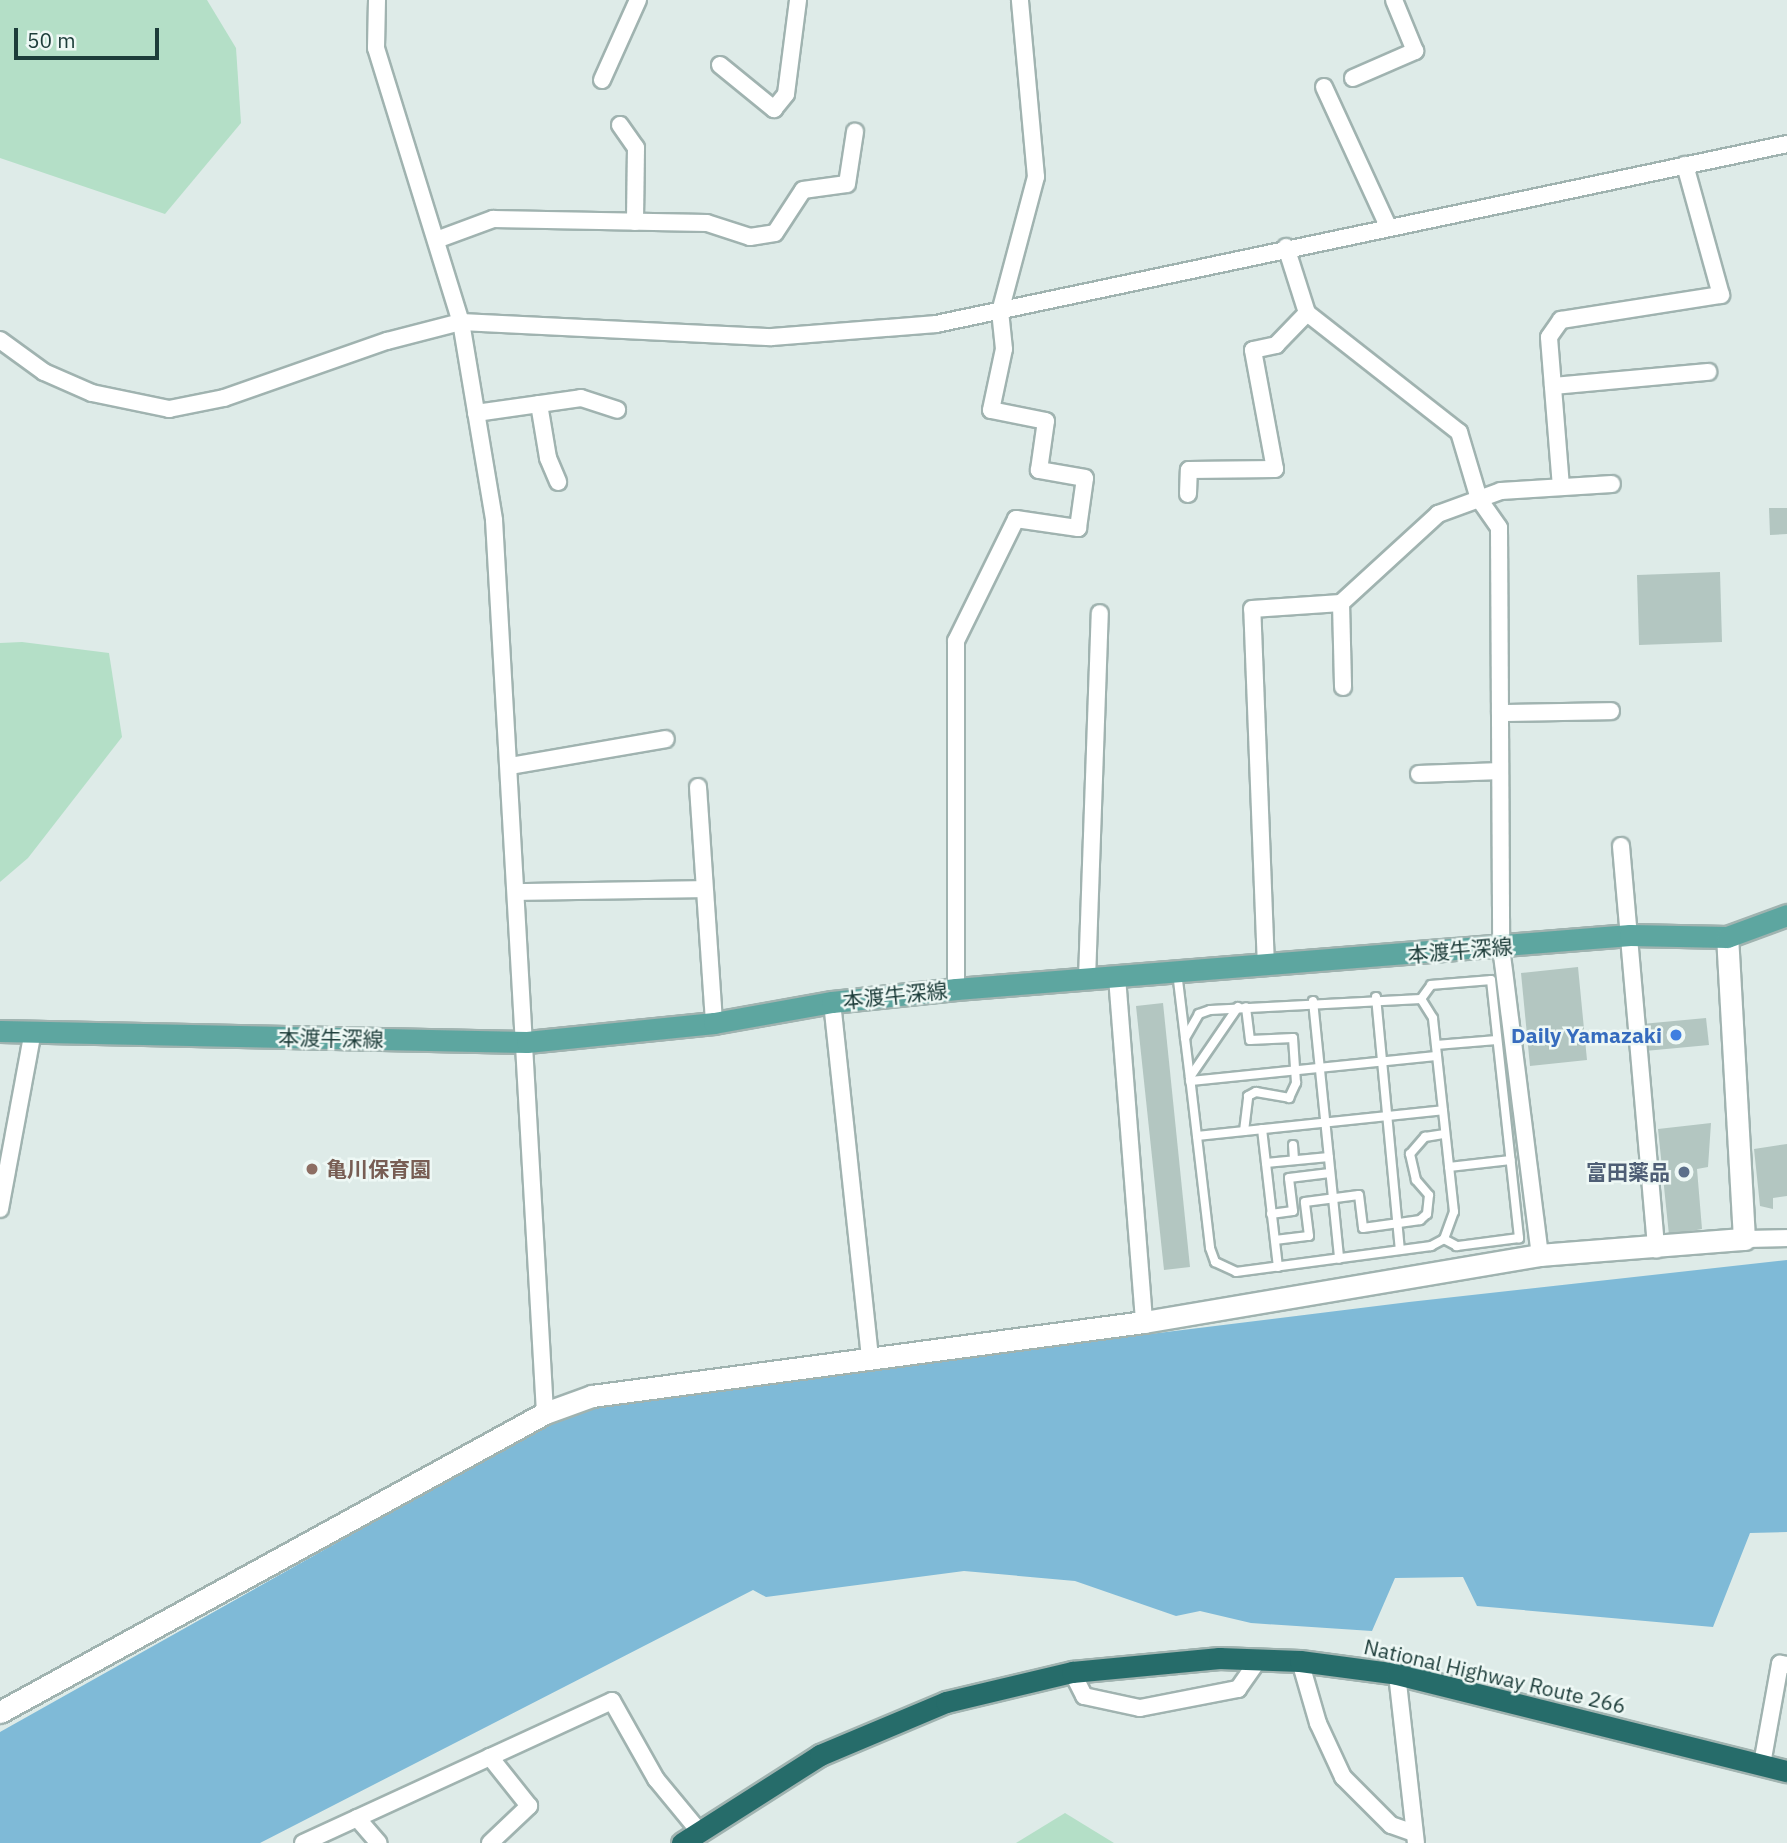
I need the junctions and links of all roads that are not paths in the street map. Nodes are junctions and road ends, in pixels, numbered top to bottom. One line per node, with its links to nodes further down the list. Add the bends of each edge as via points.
1 (377, 0): 16 (street, via 376,48)
2 (638, 0): 8 (street)
3 (798, 0): 6 (street, via 786,94 774,109)
4 (1020, 0): 18 (street, via 1036,177)
5 (1394, 0): 7 (street, via 1415,51)
6 (720, 65)
7 (1353, 78)
8 (602, 80)
9 (1324, 87): 15 (street)
10 (620, 125): 14 (street, via 636,148)
11 (855, 132): 14 (street, via 847,184 803,190 775,233 750,237 707,223)
12 (1787, 144): 13 (street)
13 (1685, 165): 15 (street); 23 (street, via 1721,295 1561,320 1549,337)
14 (635, 222): 16 (street, via 493,219)
15 (1388, 226): 17 (street)
16 (439, 239): 20 (street)
17 (1286, 247): 18 (street); 19 (street)
18 (1000, 312): 20 (street, via 936,324 772,337); 53 (street, via 1004,349 991,410 1046,421 1038,470 1085,478 1078,528 1016,519 956,641)
19 (1307, 313): 30 (street, via 1276,345 1254,350 1275,469 1189,470); 31 (street, via 1459,432)
20 (461, 322): 21 (street, via 387,341 224,398 169,409 92,393 44,372); 26 (street)
21 (0, 340)
22 (1708, 372): 23 (street)
23 (1553, 386): 29 (street)
24 (539, 404): 25 (street, via 581,398); 26 (street); 27 (street, via 548,458)
25 (617, 410)
26 (476, 413): 38 (street, via 494,520)
27 (558, 482)
28 (1612, 484): 29 (street)
29 (1561, 487): 31 (street, via 1501,491)
30 (1188, 494)
31 (1479, 499): 32 (street, via 1438,514); 36 (street, via 1499,528)
32 (1342, 603): 34 (street); 49 (street, via 1252,610)
33 (1100, 613): 52 (street)
34 (1343, 687)
35 (1611, 711): 36 (street)
36 (1500, 713): 39 (street)
37 (667, 739): 38 (street)
38 (510, 766): 44 (street)
39 (1500, 771): 40 (street); 48 (street)
40 (1419, 774)
41 (698, 787): 43 (street)
42 (1621, 846): 46 (street)
43 (702, 889): 44 (street); 59 (street, via 709,899)
44 (519, 892): 64 (street)
45 (1787, 915): 47 (main road, 本渡牛深線)
46 (1630, 935): 47 (main road, 本渡牛深線); 48 (main road, 本渡牛深線); 94 (street)
47 (1727, 937): 91 (street)
48 (1501, 947): 49 (main road, 本渡牛深線); 95 (street)
49 (1266, 967): 50 (main road, 本渡牛深線)
50 (1177, 972): 51 (main road, 本渡牛深線); 62 (lane)
51 (1117, 977): 52 (main road, 本渡牛深線); 98 (street)
52 (1087, 979): 53 (main road, 本渡牛深線)
53 (956, 989): 57 (main road, 本渡牛深線)
54 (1376, 997): 55 (lane); 56 (lane); 67 (lane)
55 (1421, 999): 63 (lane, via 1430,985 1491,980); 65 (lane, via 1433,1018)
56 (1313, 1001): 58 (lane); 68 (lane)
57 (832, 1002): 59 (main road, 本渡牛深線); 99 (street)
58 (1242, 1007): 62 (lane, via 1199,1014); 69 (lane, via 1250,1040 1293,1038); 70 (lane)
59 (714, 1023): 64 (main road, 本渡牛深線)
60 (0, 1031): 61 (main road, 本渡牛深線)
61 (33, 1031): 64 (main road, 本渡牛深線); 86 (street)
62 (1185, 1038): 70 (lane)
63 (1497, 1040): 65 (lane); 81 (lane)
64 (527, 1042): 100 (street)
65 (1436, 1045): 66 (lane)
66 (1437, 1056): 67 (lane); 71 (lane)
67 (1382, 1062): 68 (lane); 72 (lane)
68 (1320, 1069): 69 (lane); 73 (lane)
69 (1296, 1072): 70 (lane); 75 (lane, via 1289,1098 1256,1092 1248,1096)
70 (1190, 1079): 77 (lane)
71 (1443, 1111): 72 (lane); 76 (lane)
72 (1387, 1116): 73 (lane); 88 (lane)
73 (1325, 1123): 74 (lane); 79 (lane)
74 (1262, 1129): 75 (lane); 82 (lane)
75 (1244, 1131): 77 (lane)
76 (1445, 1134): 83 (lane); 88 (lane, via 1415,1144 1411,1166 1430,1204 1420,1220)
77 (1196, 1136): 97 (lane, via 1215,1262 1236,1272)
78 (1293, 1145): 80 (lane)
79 (1329, 1157): 80 (lane); 84 (lane)
80 (1294, 1160): 82 (lane)
81 (1511, 1160): 83 (lane); 90 (lane, via 1519,1238 1457,1246)
82 (1266, 1163): 87 (lane)
83 (1449, 1167): 90 (lane, via 1454,1212)
84 (1330, 1173): 85 (lane); 87 (lane, via 1289,1178 1293,1211)
85 (1333, 1198): 88 (lane, via 1359,1195 1363,1228); 92 (lane, via 1305,1202 1309,1236); 96 (lane)
86 (0, 1209)
87 (1271, 1214): 92 (lane)
88 (1397, 1224): 93 (lane)
89 (1787, 1238): 91 (street)
90 (1444, 1239): 93 (lane)
91 (1744, 1239): 94 (street)
92 (1275, 1240): 97 (lane)
93 (1400, 1250): 96 (lane)
94 (1656, 1250): 95 (street)
95 (1540, 1255): 98 (street)
96 (1339, 1259): 97 (lane)
97 (1278, 1267)
98 (1144, 1322): 99 (street)
99 (870, 1359): 100 (street, via 592,1396)
100 (545, 1413): 106 (street)
101 (1259, 1659): 102 (highway, National Highway Route 266); 104 (highway, National Highway Route 266); 104 (street, via 1238,1689 1140,1708 1084,1696)
102 (1300, 1661): 105 (highway, National Highway Route 266); 112 (street, via 1343,1777 1391,1825)
103 (1787, 1665): 108 (street, via 1780,1664)
104 (1072, 1672): 111 (highway, National Highway Route 266, via 981,1692 883,1726 820,1755)
105 (1396, 1674): 108 (highway, National Highway Route 266); 112 (street)
106 (0, 1712)
107 (490, 1757): 110 (street); 111 (street, via 612,1701); 115 (street, via 529,1806)
108 (1762, 1764): 109 (highway, National Highway Route 266)
109 (1787, 1771)
110 (357, 1818): 113 (street); 114 (street)
111 (690, 1836)
112 (1414, 1838)
113 (303, 1843)
114 (379, 1843)
115 (490, 1843)

